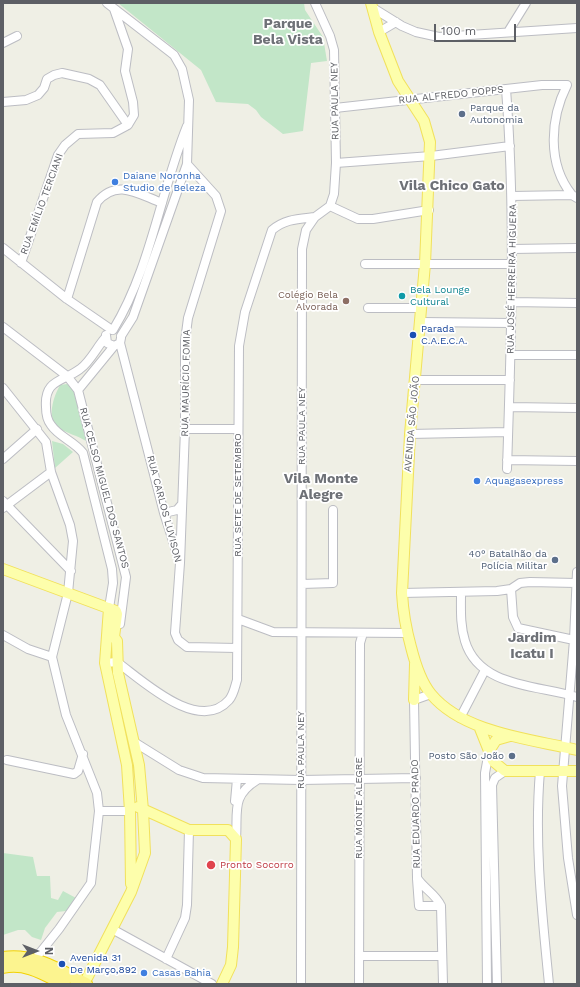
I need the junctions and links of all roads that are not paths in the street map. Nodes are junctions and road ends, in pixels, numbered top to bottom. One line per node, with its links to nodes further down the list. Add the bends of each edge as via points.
1 (107, 3): 5 (street)
2 (314, 3): 15 (street, RUA PAULA NEY, via 334,50)
3 (526, 3): 9 (street)
4 (372, 6): 6 (street); 8 (main road, AVENIDA SÃO JOÃO)
5 (114, 9): 16 (street, via 174,55 182,69 189,100); 17 (street, via 128,49 125,71 134,115)
6 (396, 22): 8 (street); 9 (street, via 416,32 439,37)
7 (577, 28): 9 (street)
8 (380, 32): 13 (main road, AVENIDA SÃO JOÃO, via 398,81)
9 (508, 32)
10 (17, 36): 11 (street)
11 (3, 42)
12 (506, 89): 13 (street, RUA ALFREDO POPPS); 18 (street, RUA JOSÉ HERREIRA HIGUERA); 27 (street, RUA ALFREDO POPPS, via 542,84 567,85 555,120 554,144 560,173)
13 (409, 100): 15 (street, RUA ALFREDO POPPS); 21 (main road, AVENIDA SÃO JOÃO, via 428,131)
14 (3, 102): 17 (street, via 26,100 38,95 47,79 54,75 69,75 89,79 100,85)
15 (336, 108): 22 (street, RUA PAULA NEY)
16 (189, 122): 19 (street, RUA CELSO MIGUEL DOS SANTOS); 20 (street)
17 (128, 125): 35 (street, RUA EMÍLIO TERCIANI, via 113,133 78,134 65,145 58,155)
18 (510, 146): 21 (street); 26 (street, RUA JOSÉ HERREIRA HIGUERA)
19 (179, 147): 20 (street); 28 (street, RUA CELSO MIGUEL DOS SANTOS)
20 (189, 150): 23 (street)
21 (431, 156): 22 (street); 30 (main road, AVENIDA SÃO JOÃO)
22 (336, 163): 29 (street, RUA PAULA NEY, via 334,194)
23 (187, 164): 24 (street); 25 (street, RUA MAURÍCIO FOMIA)
24 (183, 176): 25 (street); 48 (street, via 133,317)
25 (200, 179): 59 (street, RUA MAURÍCIO FOMIA, via 216,196 221,211 188,318 185,341)
26 (512, 196): 27 (street); 34 (street, RUA JOSÉ HERREIRA HIGUERA)
27 (574, 197)
28 (162, 203): 39 (street, via 125,189 112,189 104,193 98,202); 47 (street, RUA CELSO MIGUEL DOS SANTOS, via 132,292)
29 (330, 206): 30 (street, via 358,219); 31 (street, RUA PAULA NEY)
30 (429, 210): 37 (main road, AVENIDA SÃO JOÃO)
31 (315, 217): 60 (street, RUA SETE DE SETEMBRO, via 288,220 272,230 242,324 239,346); 80 (street, RUA PAULA NEY, via 306,230 302,249)
32 (3, 248): 35 (street)
33 (577, 248): 34 (street)
34 (512, 249): 38 (street, RUA JOSÉ HERREIRA HIGUERA)
35 (21, 263): 39 (street)
36 (365, 264): 37 (street)
37 (425, 264): 38 (street); 43 (main road, AVENIDA SÃO JOÃO)
38 (512, 264): 40 (street, RUA JOSÉ HERREIRA HIGUERA)
39 (67, 299): 47 (street)
40 (511, 302): 41 (street); 45 (street, RUA JOSÉ HERREIRA HIGUERA)
41 (577, 303)
42 (368, 308): 43 (street)
43 (421, 308): 44 (main road, AVENIDA SÃO JOÃO)
44 (421, 322): 45 (street); 52 (main road, AVENIDA SÃO JOÃO)
45 (511, 323): 49 (street, RUA JOSÉ HERREIRA HIGUERA)
46 (3, 328): 51 (street)
47 (109, 333): 48 (street, via 118,332); 48 (street, via 109,345); 51 (street, RUA CELSO MIGUEL DOS SANTOS, via 81,369)
48 (118, 342): 55 (street); 74 (street, RUA CARLOS LUVISON)
49 (511, 355): 50 (street); 53 (street, RUA JOSÉ HERREIRA HIGUERA)
50 (577, 355)
51 (67, 376): 55 (street); 63 (street, RUA CELSO MIGUEL DOS SANTOS, via 50,387 45,402 50,425)
52 (416, 380): 53 (street); 62 (main road, AVENIDA SÃO JOÃO)
53 (510, 380): 56 (street, RUA JOSÉ HERREIRA HIGUERA)
54 (3, 388): 58 (street)
55 (78, 390): 70 (street, RUA CELSO MIGUEL DOS SANTOS)
56 (510, 407): 57 (street); 61 (street, RUA JOSÉ HERREIRA HIGUERA)
57 (577, 408)
58 (37, 429): 63 (street); 64 (street); 68 (street, via 46,442)
59 (185, 429): 60 (street); 71 (street, RUA MAURÍCIO FOMIA)
60 (238, 429): 86 (street, RUA SETE DE SETEMBRO)
61 (508, 432): 62 (street); 65 (street, RUA JOSÉ HERREIRA HIGUERA)
62 (410, 434): 82 (main road, AVENIDA SÃO JOÃO)
63 (65, 438): 69 (street, RUA CELSO MIGUEL DOS SANTOS, via 76,445 83,454)
64 (3, 459)
65 (507, 460): 66 (street); 67 (street, RUA JOSÉ HERREIRA HIGUERA)
66 (577, 461)
67 (507, 469)
68 (51, 472): 72 (street); 77 (street, via 70,524 73,541)
69 (92, 493): 70 (street, via 101,498); 85 (street, RUA CELSO MIGUEL DOS SANTOS, via 112,569 113,583)
70 (106, 494): 92 (street, RUA CELSO MIGUEL DOS SANTOS, via 126,577)
71 (182, 504): 74 (street, via 177,510); 75 (street, RUA MAURÍCIO FOMIA)
72 (4, 505): 77 (street)
73 (333, 510): 80 (street, via 333,582)
74 (164, 513): 75 (street, RUA CARLOS LUVISON)
75 (180, 563): 93 (street, RUA CARLOS LUVISON, via 175,624 178,640 186,647)
76 (3, 569): 84 (main road)
77 (71, 571): 84 (street)
78 (577, 572): 79 (street)
79 (576, 583): 81 (street, via 530,582 520,583); 91 (street)
80 (302, 584): 87 (street, RUA PAULA NEY)
81 (511, 589): 83 (street); 91 (street, via 513,617 518,628)
82 (402, 593): 83 (street); 89 (main road, AVENIDA SÃO JOÃO)
83 (461, 593): 98 (street, via 461,621 465,642 471,654)
84 (68, 594): 85 (main road); 94 (street)
85 (109, 608): 92 (main road, via 117,614 114,637); 97 (main road, RUA CELSO MIGUEL DOS SANTOS)
86 (238, 619): 87 (street, via 273,632); 93 (street, RUA SETE DE SETEMBRO)
87 (301, 633): 88 (street); 121 (street, RUA PAULA NEY)
88 (364, 633): 89 (street); 122 (street, RUA MONTE ALEGRE, via 360,643)
89 (407, 633): 96 (main road, AVENIDA SÃO JOÃO)
90 (3, 635): 94 (street, via 28,649)
91 (574, 640): 103 (street)
92 (117, 641): 95 (main road, RUA CELSO MIGUEL DOS SANTOS)
93 (237, 648): 100 (street, RUA SETE DE SETEMBRO, via 237,680 233,693 220,707 207,712 185,708)
94 (52, 657): 112 (street, via 52,666 66,714)
95 (117, 662): 97 (street); 99 (main road, RUA CELSO MIGUEL DOS SANTOS); 100 (street, RUA SETE DE SETEMBRO)
96 (415, 662): 102 (main road, AVENIDA SÃO JOÃO); 104 (main road)
97 (105, 663): 101 (main road, RUA CELSO MIGUEL DOS SANTOS)
98 (485, 670): 103 (street, via 498,678); 105 (street)
99 (118, 673): 100 (street); 101 (street); 108 (main road, RUA CELSO MIGUEL DOS SANTOS)
100 (134, 674)
101 (107, 675): 108 (main road, RUA CELSO MIGUEL DOS SANTOS, via 113,702)
102 (431, 694): 104 (street); 105 (main road, AVENIDA SÃO JOÃO)
103 (573, 696): 109 (street)
104 (414, 700): 118 (street, RUA EDUARDO PRADO)
105 (460, 718): 106 (main road, AVENIDA SÃO JOÃO)
106 (479, 726): 107 (main road, AVENIDA SÃO JOÃO); 111 (main road)
107 (511, 735): 109 (main road, AVENIDA SÃO JOÃO); 111 (main road, via 496,740)
108 (127, 741): 119 (street, via 190,775); 124 (main road, RUA CELSO MIGUEL DOS SANTOS, via 139,765); 126 (main road, RUA CELSO MIGUEL DOS SANTOS)
109 (566, 747): 110 (main road, AVENIDA SÃO JOÃO); 116 (street)
110 (577, 750)
111 (489, 751): 114 (main road, via 495,764); 123 (street)
112 (83, 754): 113 (street, via 78,771 74,774); 125 (street)
113 (7, 760)
114 (505, 771): 115 (main road); 123 (street)
115 (540, 771): 116 (main road); 150 (street, via 540,888)
116 (562, 771): 117 (main road); 133 (street, via 568,858)
117 (577, 771)
118 (416, 778): 122 (street); 130 (street, RUA EDUARDO PRADO)
119 (237, 780): 120 (street); 128 (street, via 234,819)
120 (257, 780): 121 (street); 129 (street, via 245,787 241,793 238,802)
121 (301, 780): 122 (street); 145 (street, RUA PAULA NEY)
122 (359, 780): 135 (street, RUA MONTE ALEGRE)
123 (489, 783): 148 (street); 149 (street)
124 (144, 810): 126 (main road, via 137,807); 127 (main road); 131 (main road, RUA CELSO MIGUEL DOS SANTOS, via 145,853)
125 (99, 811): 126 (street); 138 (street, via 91,883)
126 (130, 811): 131 (main road, RUA CELSO MIGUEL DOS SANTOS)
127 (189, 830): 128 (main road); 139 (street, via 185,918)
128 (228, 830): 129 (main road)
129 (236, 839): 144 (main road, via 233,947 231,965)
130 (417, 878): 132 (street, RUA EDUARDO PRADO, via 421,885 438,899); 132 (street, via 419,906)
131 (131, 892): 134 (main road, RUA CELSO MIGUEL DOS SANTOS)
132 (441, 906): 136 (street)
133 (577, 915)
134 (112, 929): 139 (street); 142 (main road, RUA CELSO MIGUEL DOS SANTOS)
135 (359, 956): 136 (street); 146 (street, RUA MONTE ALEGRE)
136 (442, 956): 147 (street)
137 (3, 958): 138 (highway)
138 (35, 959): 142 (highway)
139 (166, 959): 143 (street)
140 (3, 967): 141 (highway, via 20,965)
141 (64, 984)
142 (85, 984)
143 (212, 984)
144 (222, 984)
145 (301, 984)
146 (359, 984)
147 (443, 984)
148 (487, 984)
149 (497, 984)
150 (549, 984)

